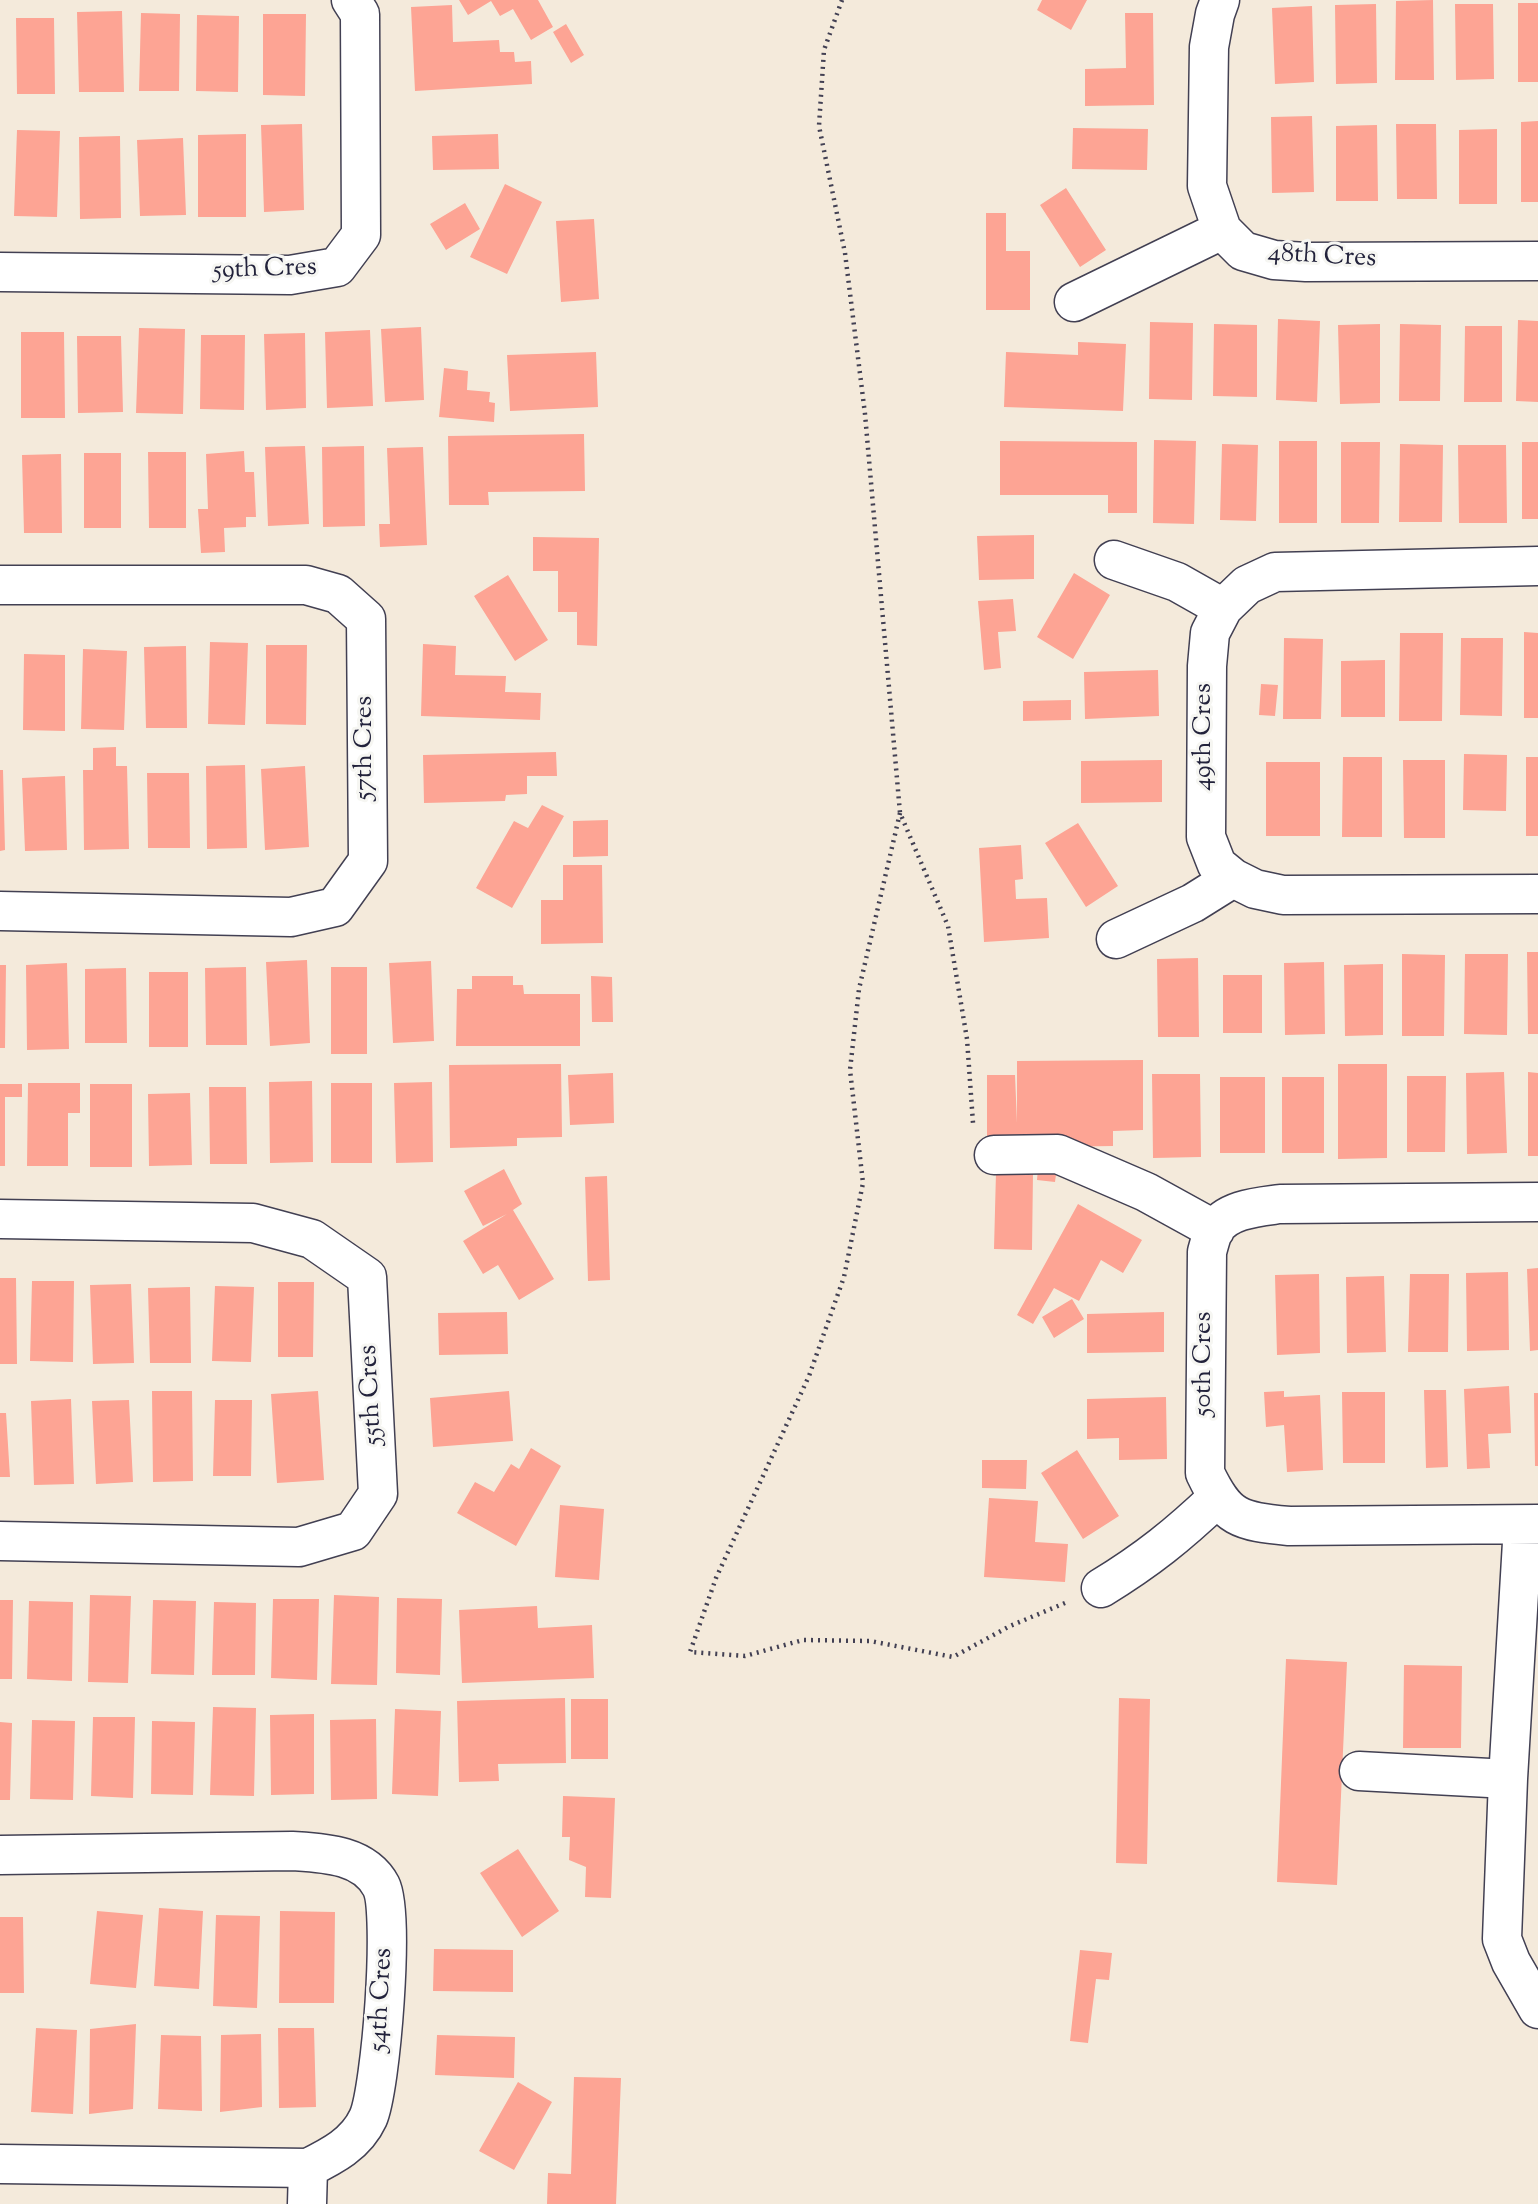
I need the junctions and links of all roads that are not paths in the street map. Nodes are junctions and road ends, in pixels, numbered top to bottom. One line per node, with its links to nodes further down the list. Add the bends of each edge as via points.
1 (351, 0): 5 (street, 59th Cres, via 359,14 361,235 337,267 290,275)
2 (1220, 0): 3 (street, via 1209,47 1207,186)
3 (1222, 230): 4 (street, 48th Cres, via 1243,250 1275,260); 6 (street)
4 (1538, 261)
5 (0, 272)
6 (1074, 302)
7 (1114, 560): 10 (street, via 1177,582)
8 (1538, 566): 10 (street, 49th Cres, via 1275,572 1247,585)
9 (0, 585): 13 (street, 57th Cres, via 306,585 338,594 366,619 368,861 335,907 291,917)
10 (1223, 608): 11 (street, 49th Cres, via 1210,633 1207,666 1206,837 1217,865)
11 (1233, 878): 12 (street, 49th Cres, via 1283,895); 14 (street, via 1193,903)
12 (1538, 894)
13 (0, 911)
14 (1116, 939)
15 (994, 1155): 18 (street, via 1058,1154 1146,1192)
16 (1538, 1202): 18 (street, via 1280,1204 1250,1208 1229,1217)
17 (0, 1219): 21 (street, 55th Cres, via 253,1223 312,1239 367,1277 378,1494 353,1531 299,1547)
18 (1215, 1230): 19 (street, 50th Cres, via 1207,1252 1205,1473)
19 (1217, 1498): 20 (street, via 1232,1513 1256,1523 1289,1526); 22 (street, via 1172,1540)
20 (1530, 1525): 24 (street)
21 (0, 1541)
22 (1101, 1588)
23 (1359, 1771): 24 (street)
24 (1508, 1779): 26 (street, via 1503,1940)
25 (0, 1855): 28 (street, 54th Cres, via 292,1851 361,1864 381,1887 387,1922 377,2081 368,2119)
26 (1538, 2009)
27 (0, 2164): 28 (street, 54th Cres)
28 (307, 2186)

